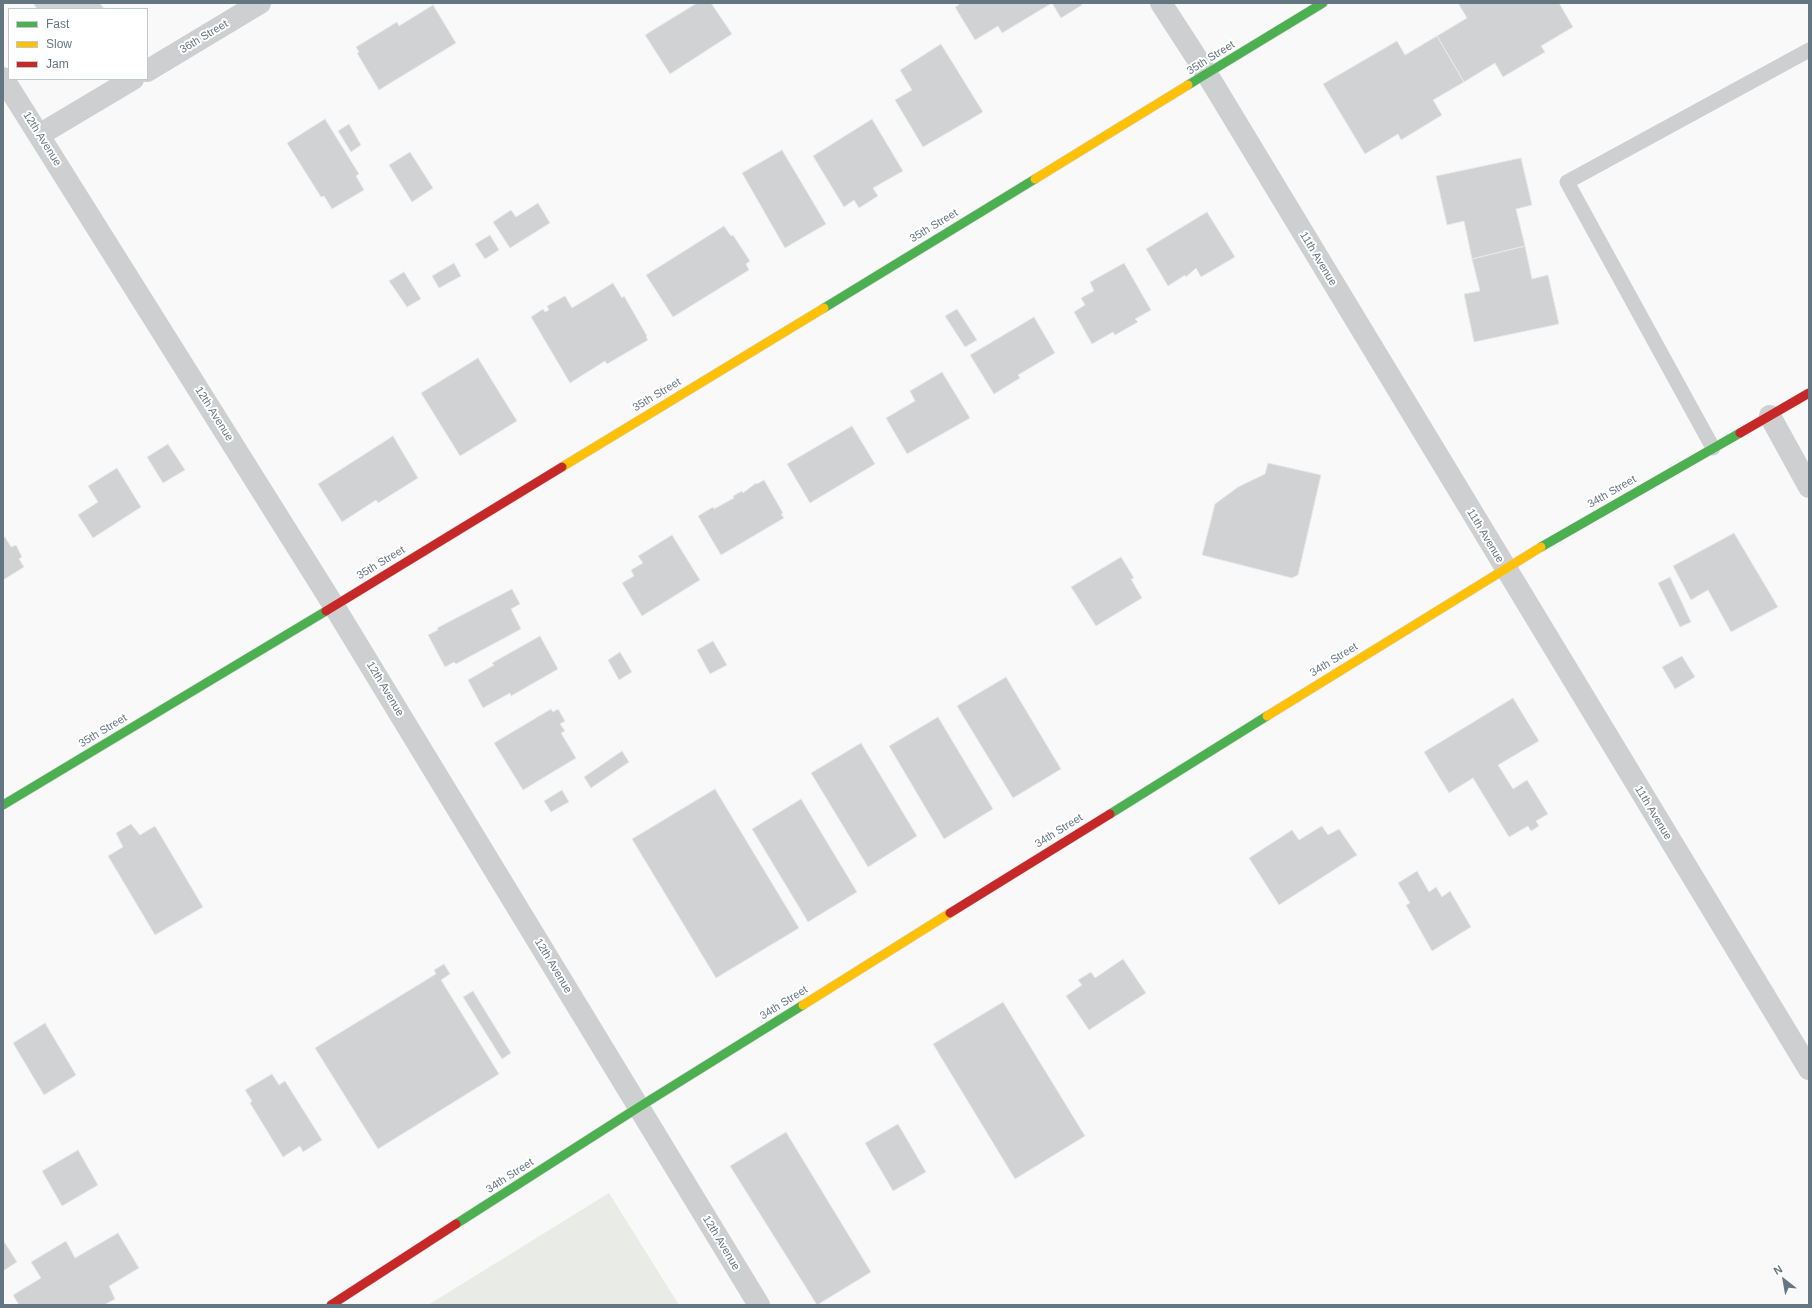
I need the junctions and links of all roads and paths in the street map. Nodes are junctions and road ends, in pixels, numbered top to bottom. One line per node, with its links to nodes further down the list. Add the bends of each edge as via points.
1 (260, 3): 5 (street, 36th Street)
2 (1161, 3): 6 (street, 11th Avenue)
3 (1323, 3): 6 (street, 35th Street)
4 (1809, 50): 12 (lane, via 1567,182)
5 (148, 70)
6 (1207, 74): 14 (street, 11th Avenue); 15 (street, 35th Street)
7 (3, 78): 9 (street, 12th Avenue)
8 (131, 80): 9 (street)
9 (40, 135): 15 (street, 12th Avenue)
10 (1809, 393): 11 (street, 34th Street)
11 (1770, 416): 12 (street, 34th Street); 13 (street)
12 (1713, 448): 14 (street, 34th Street)
13 (1809, 487)
14 (1504, 568): 17 (street, 11th Avenue); 18 (street, 34th Street)
15 (334, 606): 16 (street, 35th Street); 18 (street, 12th Avenue)
16 (3, 805)
17 (1809, 1069)
18 (639, 1107): 19 (street, 34th Street); 20 (street, 12th Avenue)
19 (331, 1305)
20 (759, 1305)

